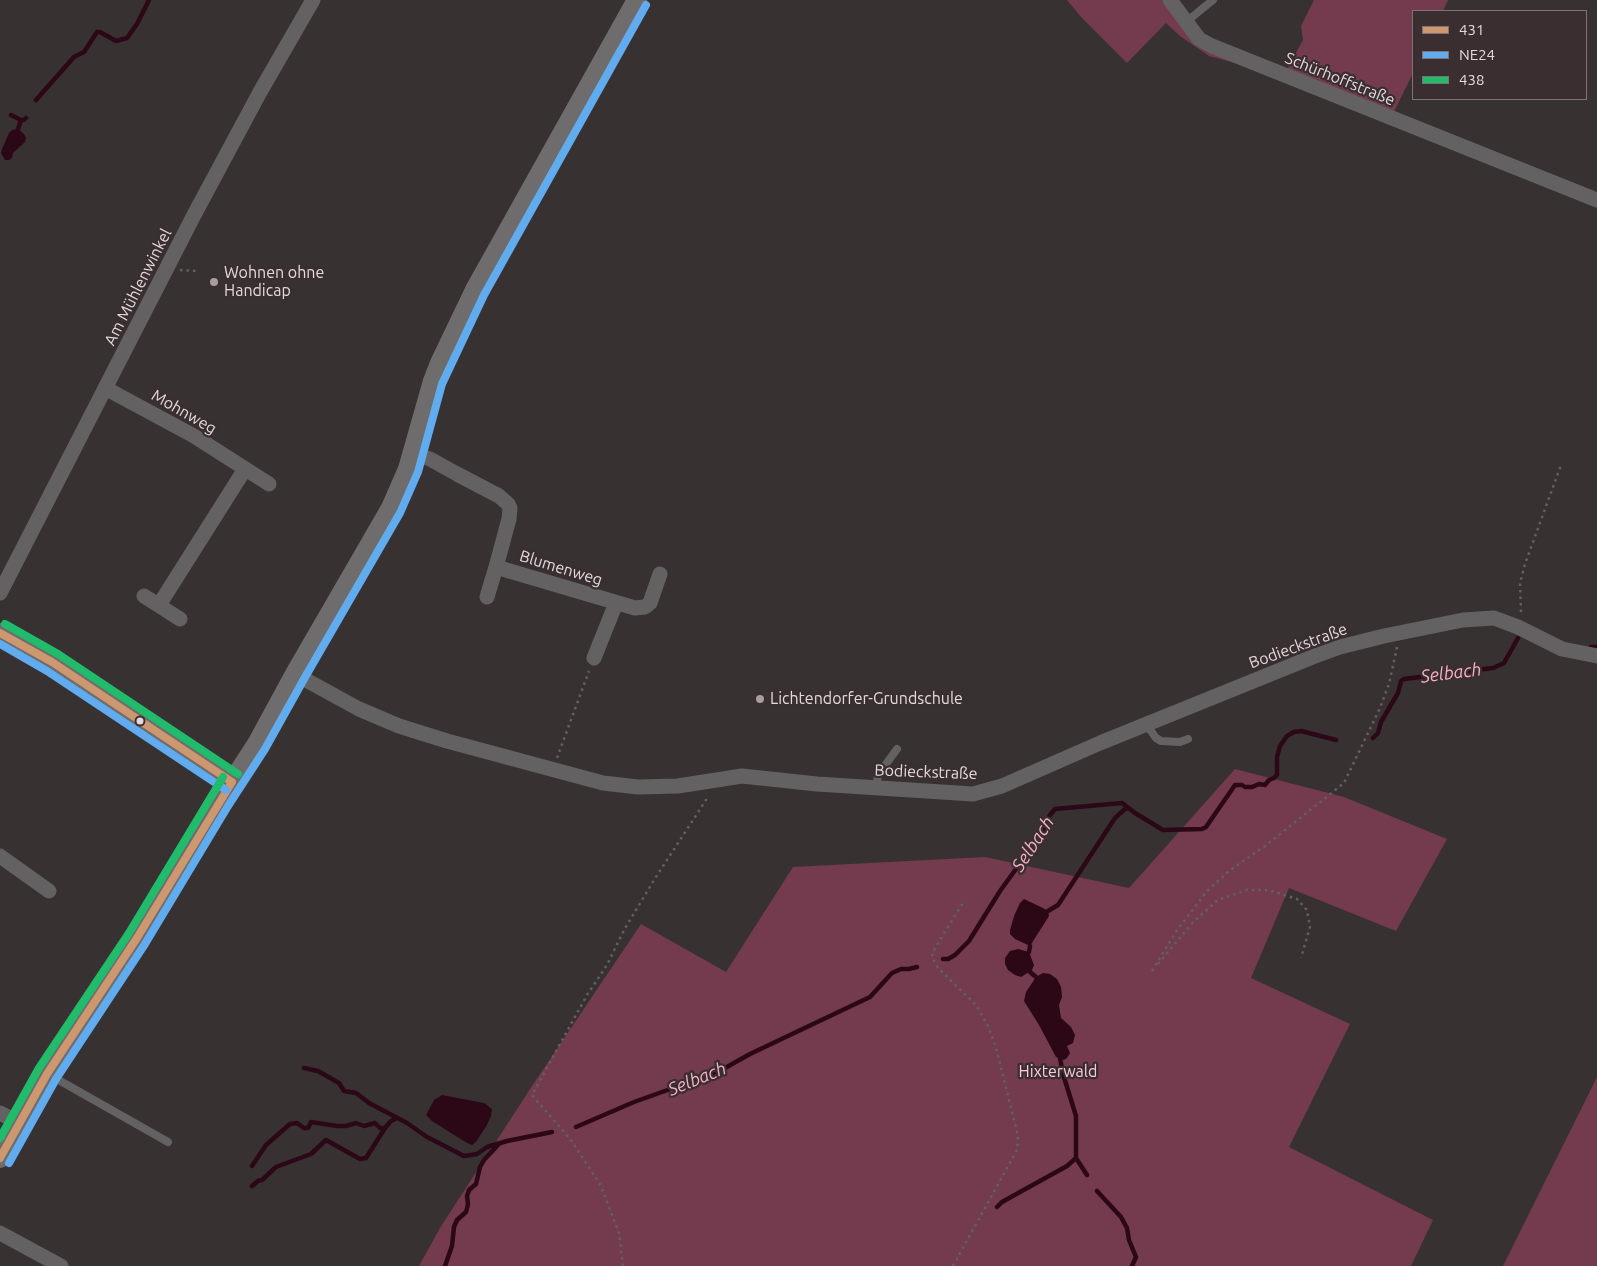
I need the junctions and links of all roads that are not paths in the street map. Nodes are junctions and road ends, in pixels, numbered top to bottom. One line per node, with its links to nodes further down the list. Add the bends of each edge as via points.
1 (314, 0): 7 (street, Am Mühlenwinkel, via 260,92)
2 (637, 0): 8 (main road, via 476,290 433,381)
3 (1170, 0): 5 (street, Schürhoffstraße)
4 (1210, 1): 5 (lane)
5 (1186, 22): 6 (street, Schürhoffstraße, via 1199,38 1212,46)
6 (1597, 200)
7 (105, 388): 9 (street, Mohnweg); 13 (street, Am Mühlenwinkel)
8 (412, 453): 11 (street, Blumenweg, via 430,459 508,504 509,519); 22 (main road, via 391,508)
9 (245, 469): 10 (street, Mohnweg); 17 (street)
10 (269, 484)
11 (496, 567): 15 (street, Blumenweg); 16 (street, Blumenweg)
12 (660, 574): 16 (street, Blumenweg, via 653,598 645,607)
13 (0, 593)
14 (144, 596): 17 (street)
15 (487, 597)
16 (616, 604): 21 (street, Blumenweg)
17 (159, 605): 18 (street)
18 (180, 619)
19 (0, 633): 26 (main road, via 52,662)
20 (1597, 656): 23 (street, Bodieckstraße, via 1562,649 1499,620 1463,620 1340,647)
21 (594, 658)
22 (295, 674): 26 (main road); 27 (street, Bodieckstraße, via 379,718 603,783 638,787 678,786 742,776)
23 (1146, 724): 24 (lane, via 1161,741); 27 (street, Bodieckstraße, via 985,792)
24 (1188, 739)
25 (897, 749): 27 (lane, via 878,775)
26 (232, 782): 30 (main road, via 138,938)
27 (876, 788)
28 (0, 856): 29 (street)
29 (50, 891)
30 (47, 1074): 32 (main road); 33 (lane)
31 (0, 1113): 32 (street)
32 (19, 1122): 34 (main road)
33 (168, 1142)
34 (0, 1158)
35 (0, 1233): 36 (street)
36 (61, 1266)

